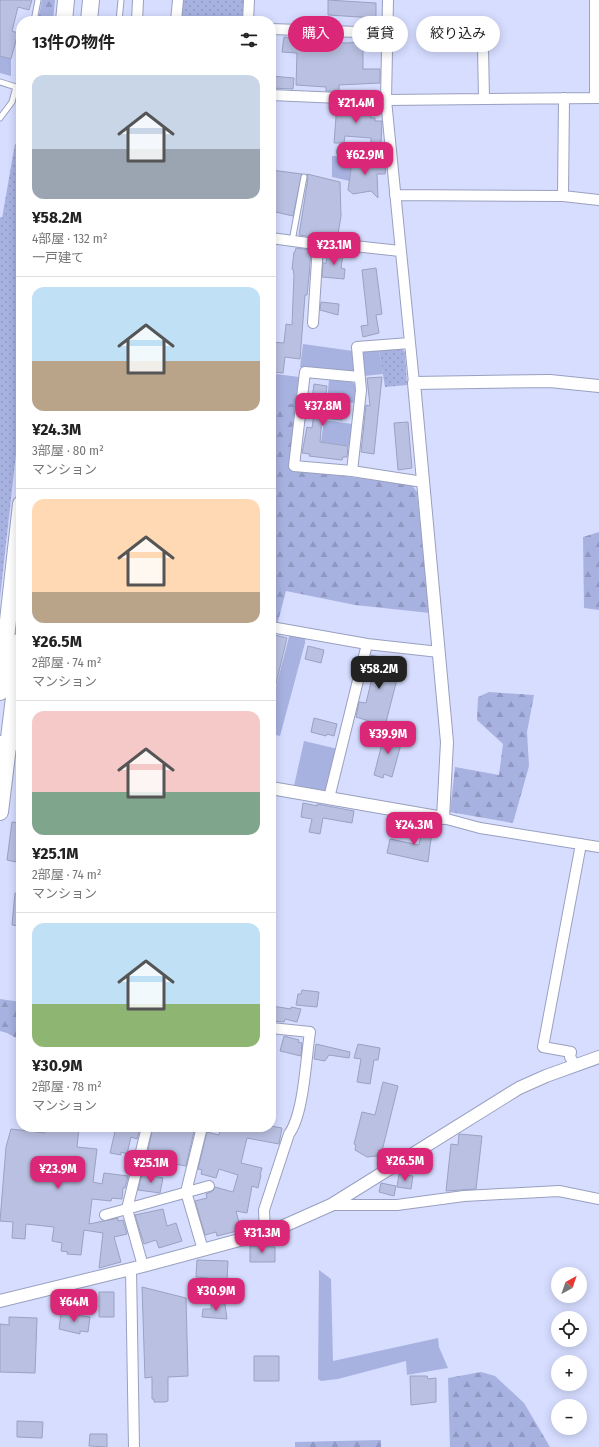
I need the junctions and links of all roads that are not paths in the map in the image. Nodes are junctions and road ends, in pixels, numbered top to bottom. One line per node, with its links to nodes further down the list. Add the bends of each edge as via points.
1 (38, 0): 12 (lane)
2 (66, 0): 13 (highway)
3 (76, 0): 14 (highway)
4 (91, 0): 15 (highway)
5 (101, 0): 16 (highway)
6 (121, 0): 17 (lane)
7 (138, 0): 18 (street)
8 (178, 0): 19 (street)
9 (250, 0): 20 (street)
10 (388, 0): 21 (street)
11 (595, 0): 31 (street)
12 (35, 16)
13 (64, 16)
14 (74, 16)
15 (89, 16)
16 (99, 16)
17 (119, 16)
18 (137, 16)
19 (176, 16)
20 (248, 16)
21 (388, 16)
22 (276, 29): 23 (street)
23 (352, 32)
24 (387, 52): 33 (street)
25 (483, 52): 32 (street)
26 (0, 82): 27 (lane)
27 (16, 85)
28 (16, 93): 34 (lane)
29 (276, 95): 33 (street)
30 (564, 98): 31 (street); 32 (street); 39 (street)
31 (597, 98)
32 (484, 99): 33 (street)
33 (386, 100): 36 (street)
34 (0, 118)
35 (342, 152): 36 (street)
36 (391, 155): 38 (street)
37 (304, 177): 42 (lane)
38 (395, 195): 39 (street); 44 (street)
39 (563, 196): 40 (street)
40 (599, 200)
41 (276, 240): 42 (street)
42 (292, 241): 43 (street)
43 (318, 244): 44 (street); 45 (street)
44 (400, 251): 46 (street)
45 (313, 323)
46 (410, 343): 47 (street, via 357,347); 48 (street)
47 (359, 377): 50 (street, via 361,390); 50 (street, via 305,372 294,466)
48 (414, 383): 49 (street, via 550,381); 51 (street)
49 (599, 386)
50 (352, 471): 51 (street)
51 (423, 482): 55 (street)
52 (16, 549): 57 (highway)
53 (276, 628): 54 (street)
54 (367, 644): 55 (street); 60 (street)
55 (439, 652): 62 (street, via 447,742)
56 (16, 687): 58 (highway)
57 (0, 692)
58 (10, 743): 61 (highway)
59 (276, 789): 60 (street)
60 (329, 798): 62 (street)
61 (0, 812)
62 (443, 818): 63 (street, via 480,828)
63 (581, 844): 64 (street); 67 (street, via 543,1047 571,1052 570,1057)
64 (599, 847)
65 (276, 1029): 76 (street, via 310,1032 301,1098 264,1210)
66 (599, 1057): 67 (street)
67 (575, 1065): 73 (street, via 520,1088)
68 (146, 1132): 74 (street)
69 (201, 1132): 71 (street)
70 (209, 1186): 71 (street)
71 (186, 1192): 74 (street); 77 (street)
72 (599, 1199): 73 (street, via 559,1191 464,1196 397,1205)
73 (331, 1205): 76 (street)
74 (127, 1209): 75 (street); 78 (street)
75 (106, 1215)
76 (265, 1233): 77 (street)
77 (203, 1250): 78 (street)
78 (137, 1268): 79 (street); 80 (street)
79 (0, 1301)
80 (134, 1447)

